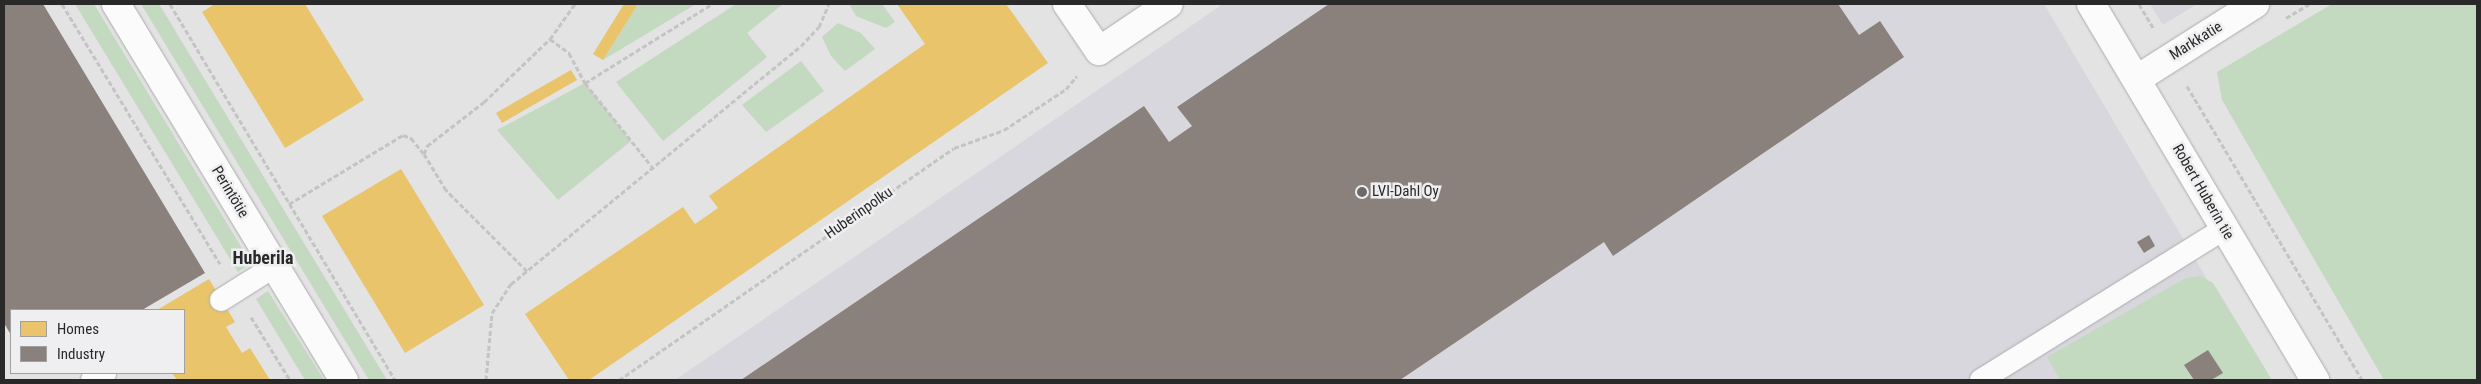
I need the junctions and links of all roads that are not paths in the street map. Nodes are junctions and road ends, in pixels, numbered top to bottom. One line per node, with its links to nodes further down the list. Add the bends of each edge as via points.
1 (116, 4): 8 (street, Perintötie)
2 (1067, 4): 3 (street, via 1099,51)
3 (1169, 4)
4 (2091, 4): 6 (street, Robert Huberin tie)
5 (2255, 4): 6 (street, Markkatie)
6 (2137, 79): 7 (street, Robert Huberin tie)
7 (2225, 228): 13 (lane); 14 (street, Robert Huberin tie)
8 (276, 266): 9 (lane); 12 (street, Perintötie)
9 (229, 295)
10 (103, 374): 11 (lane)
11 (92, 380)
12 (344, 380)
13 (1981, 380)
14 (2315, 380)

